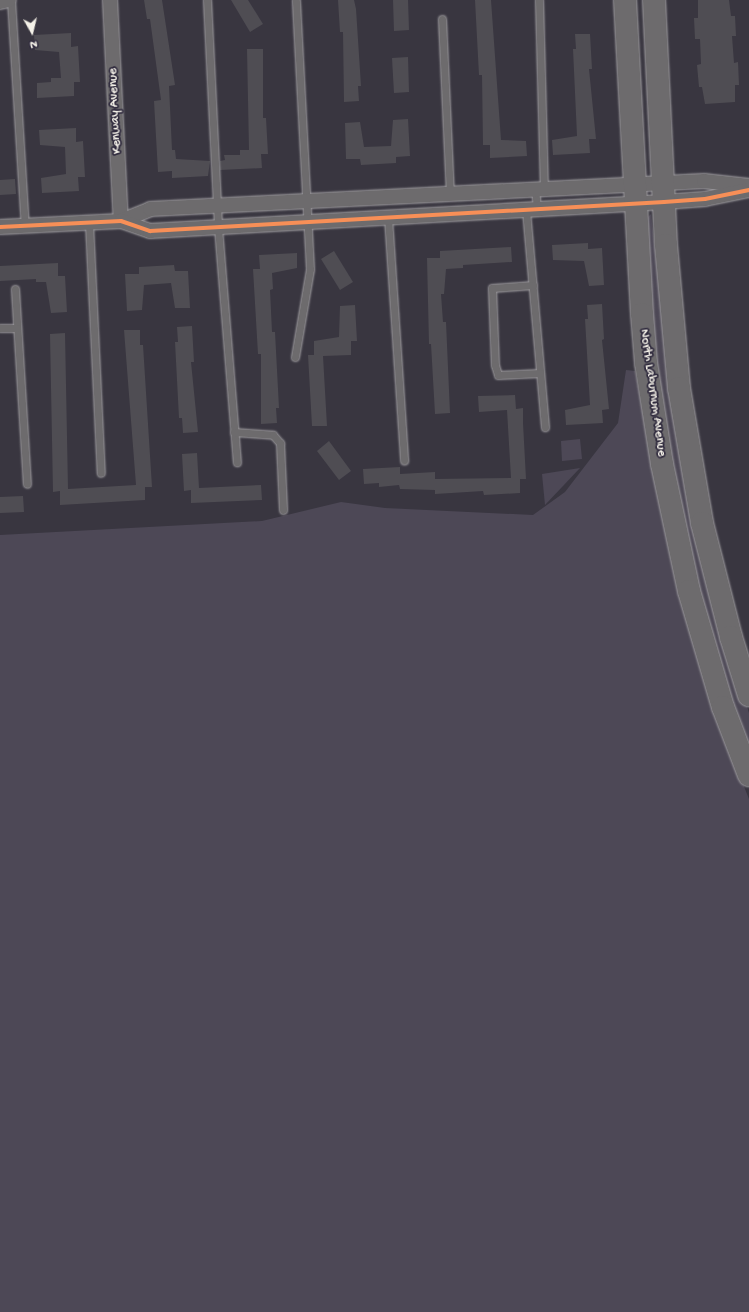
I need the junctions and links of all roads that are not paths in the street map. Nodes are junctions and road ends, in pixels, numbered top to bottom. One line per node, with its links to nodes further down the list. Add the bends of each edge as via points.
1 (10, 0): 8 (street); 23 (lane)
2 (110, 0): 20 (street, Kenway Avenue)
3 (207, 0): 17 (lane)
4 (296, 0): 16 (lane)
5 (540, 0): 11 (lane)
6 (625, 0): 15 (main road, North Laburnum Avenue)
7 (654, 0): 13 (main road)
8 (0, 2)
9 (442, 19): 14 (lane)
10 (749, 186): 13 (street, via 704,181)
11 (539, 189): 14 (street); 15 (street); 18 (lane)
12 (749, 190): 13 (street, via 706,199)
13 (663, 192): 15 (street); 15 (street); 39 (main road, via 673,336 688,451 714,575)
14 (450, 193): 16 (street)
15 (635, 194): 18 (street); 40 (main road, North Laburnum Avenue, via 646,363 669,501 689,591 708,656)
16 (307, 201): 17 (street); 21 (lane)
17 (217, 205): 20 (street, via 150,209); 24 (lane)
18 (531, 210): 19 (street); 26 (lane)
19 (388, 217): 21 (street); 34 (lane)
20 (121, 221): 22 (street); 24 (street, via 150,230)
21 (308, 222): 24 (street); 30 (lane, via 310,269)
22 (89, 223): 23 (street); 36 (lane)
23 (25, 226): 25 (street)
24 (218, 227): 33 (lane)
25 (0, 228)
26 (533, 285): 31 (lane); 31 (lane, via 492,288 495,365 498,375)
27 (15, 289): 29 (lane)
28 (0, 328): 29 (lane)
29 (17, 328): 37 (lane)
30 (296, 357)
31 (540, 373): 32 (lane)
32 (545, 427)
33 (234, 432): 35 (lane); 38 (lane, via 273,435 280,443)
34 (404, 460)
35 (237, 462)
36 (101, 472)
37 (27, 484)
38 (283, 510)
39 (749, 695)
40 (749, 775)

